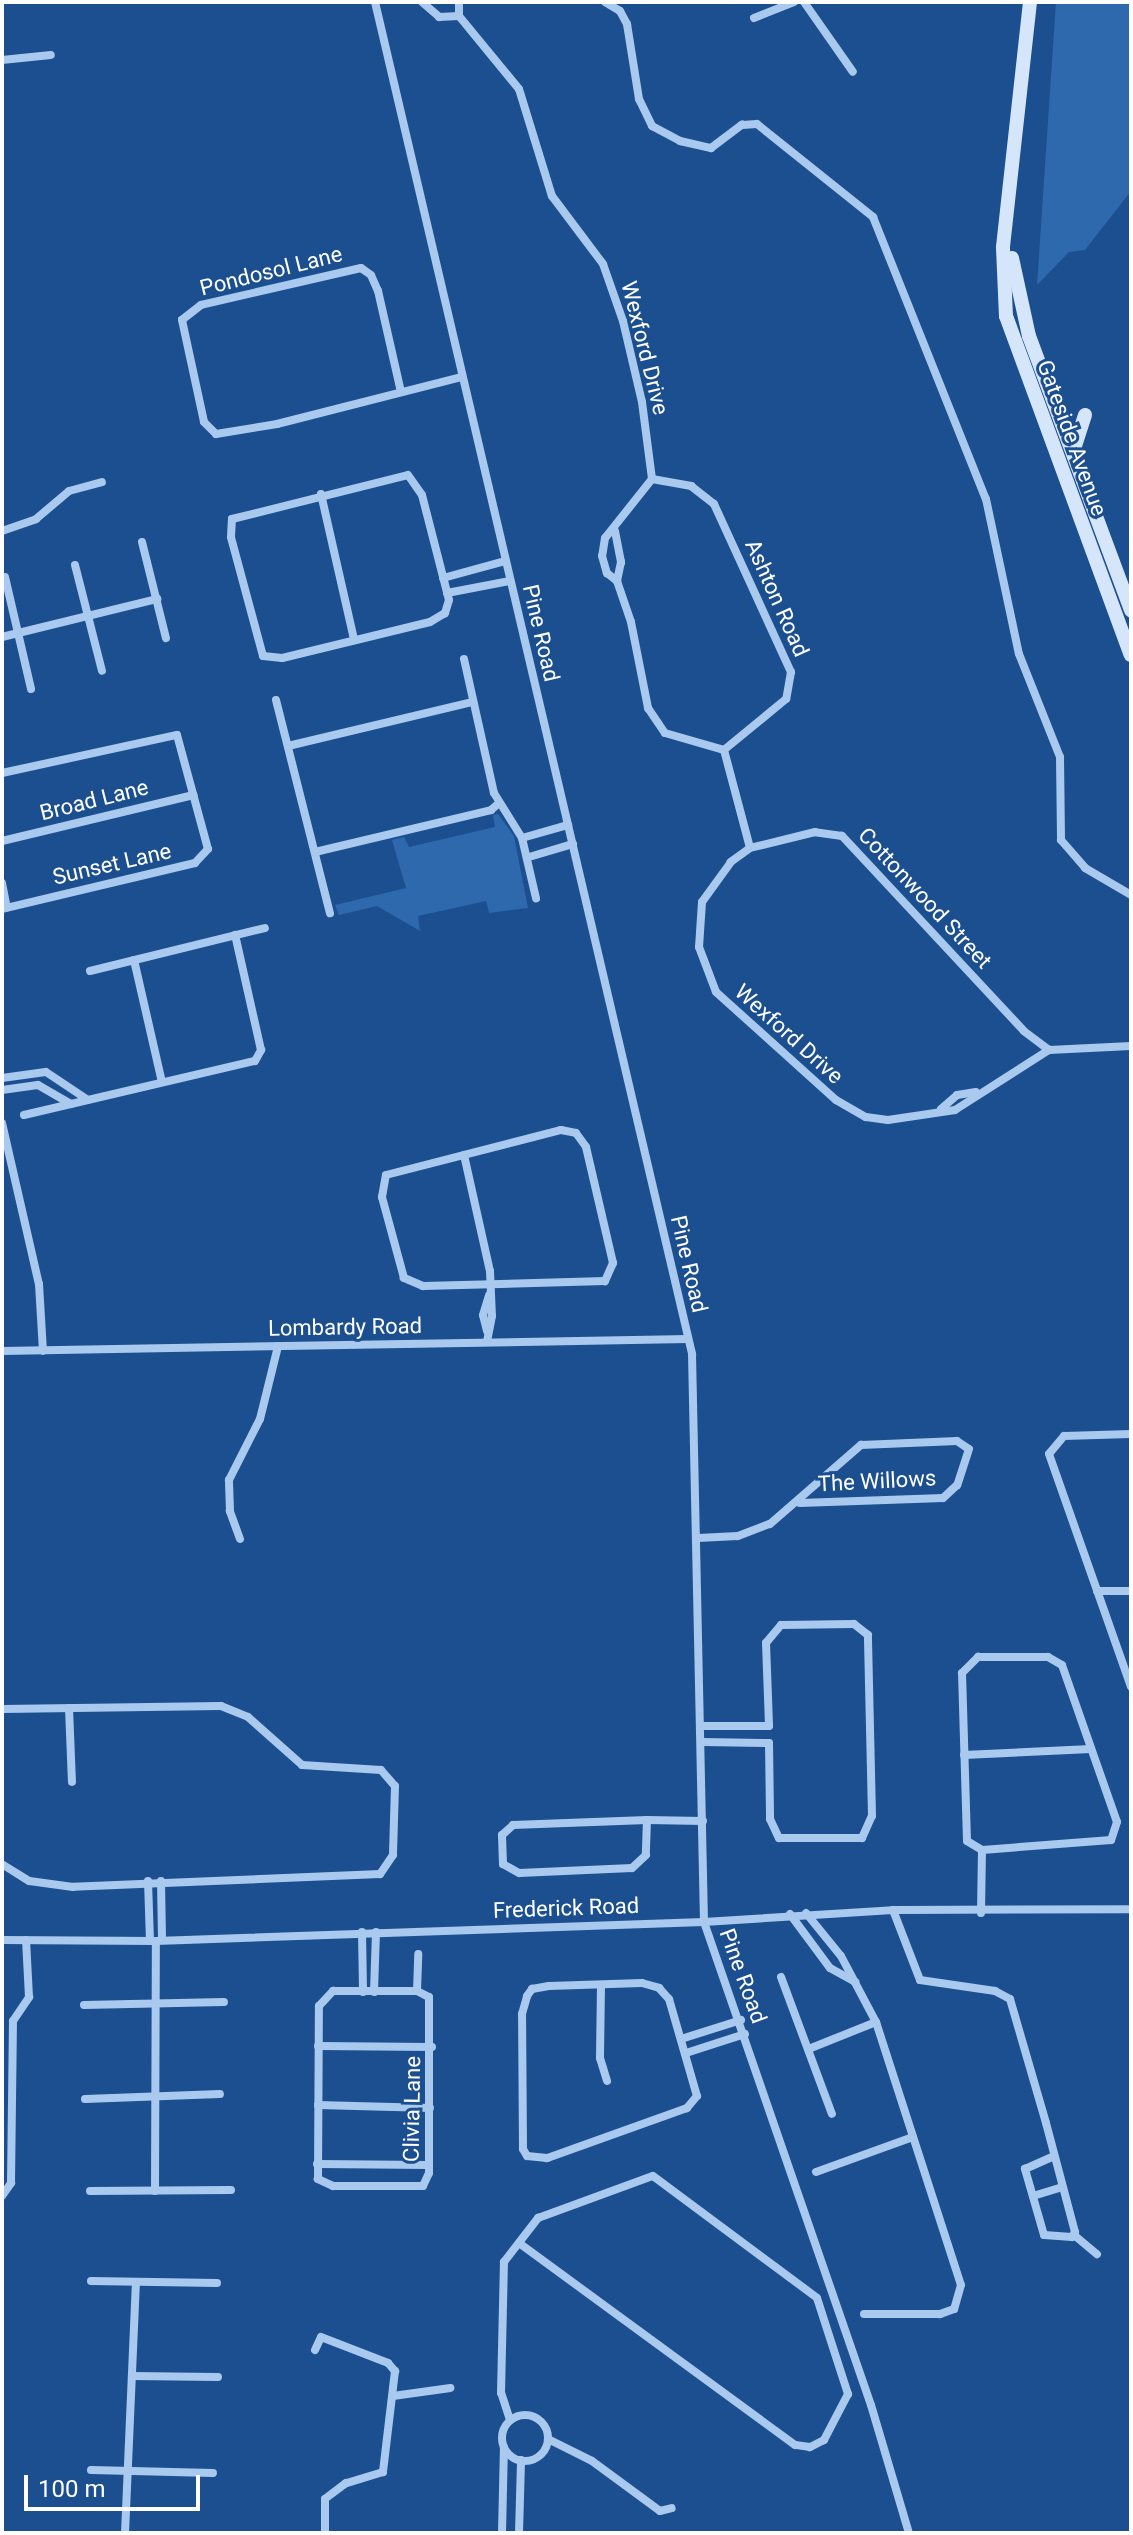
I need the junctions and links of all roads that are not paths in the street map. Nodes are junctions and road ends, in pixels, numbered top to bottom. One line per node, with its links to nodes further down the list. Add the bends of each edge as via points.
1 (375, 2): 14 (street, Pine Road)
2 (422, 2): 8 (street, via 439,17)
3 (459, 2): 8 (street)
4 (605, 2): 57 (street, via 620,11 627,24 639,99 652,126 680,141 711,148 742,125 757,124 873,217 986,499 1019,654 1060,757 1061,840 1085,868)
5 (794, 2): 9 (street)
6 (804, 2): 12 (street)
7 (1030, 2): 13 (street, Gateside Avenue)
8 (459, 16): 18 (street, Wexford Drive, via 519,89 552,196 610,278 636,372)
9 (754, 18)
10 (51, 55): 11 (street)
11 (2, 60)
12 (853, 72)
13 (1007, 230): 17 (street, Gateside Avenue, via 1024,319); 38 (street, Gateside Avenue, via 1005,303 1012,338)
14 (462, 377): 15 (street, Pondosol Lane); 24 (street, Pine Road)
15 (401, 392): 15 (street, Pondosol Lane, via 216,434 204,422 182,320 201,305 361,268 378,291)
16 (1085, 415): 17 (street)
17 (1073, 452): 32 (street, Gateside Avenue)
18 (652, 479): 22 (street); 45 (street, Ashton Road, via 691,486 714,504 791,672 786,699)
19 (102, 482): 21 (street, via 69,491 36,519)
20 (321, 494): 27 (street, via 402,474 413,477); 37 (street); 37 (street, via 242,513 230,522 231,537 263,656 282,658)
21 (2, 531)
22 (615, 531): 29 (street, via 621,562); 29 (street, via 601,547 607,573)
23 (142, 542): 31 (street)
24 (505, 561): 27 (street); 28 (street, Pine Road)
25 (75, 565): 33 (street)
26 (5, 577): 34 (street)
27 (443, 578): 30 (street)
28 (510, 581): 30 (street); 49 (street, Pine Road)
29 (617, 581): 45 (street, via 653,721 676,738)
30 (447, 593): 37 (street, via 448,607 436,620)
31 (157, 599): 33 (street); 36 (street)
32 (1131, 611)
33 (88, 616): 34 (street); 40 (street)
34 (18, 633): 35 (street); 41 (street)
35 (2, 637)
36 (166, 638)
37 (354, 639)
38 (1131, 655)
39 (464, 659): 43 (street)
40 (102, 671)
41 (31, 689)
42 (276, 700): 44 (street)
43 (473, 702): 44 (street); 48 (street)
44 (288, 746): 54 (street)
45 (724, 750): 53 (street)
46 (2, 773): 47 (street, Sunset Lane, via 172,733 183,744)
47 (194, 795): 51 (street, Broad Lane); 59 (street, Sunset Lane, via 208,849 202,860)
48 (499, 803): 50 (street); 54 (street, via 491,810)
49 (568, 825): 50 (street); 52 (street, Pine Road)
50 (522, 838): 55 (street)
51 (2, 841)
52 (573, 844): 55 (street); 77 (street, Pine Road)
53 (750, 848): 66 (street, Cottonwood Street, via 826,831 853,843 1024,1031); 66 (street, Wexford Drive, via 731,862 702,902 699,940 710,983 852,1112 879,1120 963,1107 976,1092)
54 (315, 852): 60 (street)
55 (529, 857): 58 (street)
56 (2, 883): 59 (street, Sunset Lane)
57 (1131, 895)
58 (536, 898)
59 (5, 909)
60 (330, 913)
61 (265, 928): 62 (street)
62 (235, 935): 63 (street); 68 (street, via 260,1057)
63 (134, 960): 64 (street); 68 (street)
64 (90, 971)
65 (1130, 1047): 66 (street, Wexford Drive)
66 (1049, 1050)
67 (2, 1078): 70 (street, via 46,1072)
68 (162, 1082): 70 (street)
69 (2, 1090): 71 (street, via 38,1085)
70 (88, 1100): 71 (street)
71 (71, 1104): 72 (street)
72 (24, 1115)
73 (2, 1123): 80 (street, via 39,1284)
74 (464, 1155): 75 (street); 75 (street, via 391,1172 381,1183 382,1197 400,1271 408,1282); 75 (street, via 561,1130 576,1133 586,1147 613,1263 612,1274 600,1284)
75 (490, 1288): 76 (street)
76 (487, 1337): 77 (street, Lombardy Road); 78 (street, Lombardy Road)
77 (688, 1339): 83 (street, Pine Road, via 695,1377)
78 (278, 1346): 80 (street, Lombardy Road); 84 (street, via 260,1419 229,1480 229,1505)
79 (2, 1351): 80 (street, Lombardy Road)
80 (43, 1351)
81 (1131, 1434): 85 (street, via 1064,1436 1049,1454)
82 (800, 1503): 82 (street, The Willows, via 861,1445 957,1441 969,1449 957,1485 943,1498); 83 (street, The Willows, via 753,1532)
83 (698, 1538): 90 (street, Pine Road)
84 (240, 1539)
85 (1097, 1591): 86 (street); 87 (street)
86 (1131, 1591)
87 (1131, 1687)
88 (69, 1708): 89 (street); 96 (street); 102 (street, via 221,1706 248,1717 302,1765 372,1768 392,1778 393,1855 380,1874)
89 (2, 1709)
90 (702, 1726): 91 (street); 92 (street, Pine Road)
91 (769, 1726): 93 (street); 93 (street, via 769,1635 781,1625 854,1624 865,1630 872,1816 867,1834 819,1841 779,1838 770,1819)
92 (702, 1742): 93 (street); 98 (street, Pine Road)
93 (769, 1743)
94 (1091, 1749): 95 (street); 95 (street, via 1058,1662 1048,1657 978,1657 962,1673); 99 (street, via 1117,1822 1111,1840)
95 (964, 1755): 99 (street, via 965,1834)
96 (72, 1782)
97 (647, 1820): 97 (street, via 509,1826 502,1835 503,1864 519,1873 632,1868 646,1855); 98 (street)
98 (703, 1821): 108 (street, Pine Road)
99 (982, 1850): 106 (street)
100 (2, 1864): 101 (street, via 21,1878 48,1886)
101 (148, 1881): 102 (street); 113 (street)
102 (161, 1881): 113 (street)
103 (1131, 1909): 106 (street, Frederick Road)
104 (893, 1910): 105 (street, Frederick Road); 106 (street, Frederick Road); 142 (street, via 920,1980 995,1991 1010,1999)
105 (806, 1913): 107 (street, Frederick Road); 116 (street)
106 (981, 1913)
107 (790, 1914): 108 (street, Frederick Road); 116 (street, via 830,1968)
108 (704, 1922): 110 (street, Frederick Road); 125 (street, Pine Road)
109 (362, 1932): 110 (street, Frederick Road); 113 (street, Frederick Road); 119 (street)
110 (376, 1932): 120 (street)
111 (2, 1940): 112 (street, Frederick Road)
112 (26, 1940): 113 (street, Frederick Road); 126 (street, via 29,1997)
113 (156, 1941): 122 (street)
114 (418, 1954): 118 (street)
115 (781, 1977): 132 (street)
116 (855, 1982): 127 (street)
117 (601, 1985): 129 (street, via 659,1988 669,1999); 133 (street, via 537,1987 527,1996 522,2014 527,2156 547,2158 687,2108 698,2088); 134 (street, via 600,2058)
118 (417, 1991): 120 (street); 131 (street, Clivia Lane, via 433,2005)
119 (363, 1992): 120 (street); 130 (street, via 333,1991 323,1998)
120 (374, 1992)
121 (224, 2002): 122 (street)
122 (155, 2003): 123 (street); 136 (street)
123 (84, 2005)
124 (2, 2017): 126 (street)
125 (741, 2020): 128 (street, Pine Road); 129 (street)
126 (13, 2021): 150 (street, via 11,2183)
127 (876, 2022): 132 (street); 141 (street)
128 (745, 2034): 133 (street); 176 (street, Pine Road)
129 (681, 2039): 133 (street)
130 (318, 2046): 131 (street); 138 (street)
131 (432, 2047): 139 (street, Clivia Lane)
132 (811, 2048): 140 (street)
133 (686, 2053)
134 (607, 2081)
135 (220, 2094): 136 (street)
136 (154, 2096): 137 (street); 149 (street)
137 (85, 2099)
138 (318, 2105): 139 (street); 143 (street)
139 (430, 2108): 144 (street, Clivia Lane)
140 (832, 2114)
141 (913, 2137): 145 (street); 158 (street, via 961,2285 960,2297 954,2309 940,2314)
142 (1054, 2156): 146 (street); 151 (street, via 1026,2167)
143 (317, 2164): 144 (street); 144 (street, Clivia Lane, via 323,2184 390,2186 423,2186)
144 (429, 2165)
145 (816, 2172)
146 (1062, 2187): 151 (street); 152 (street)
147 (231, 2190): 149 (street)
148 (90, 2191): 149 (street)
149 (155, 2191)
150 (2, 2196)
151 (1033, 2196): 152 (street, via 1044,2235)
152 (1074, 2235): 154 (street)
153 (519, 2243): 153 (street, via 538,2218 653,2176 817,2298 848,2400 824,2440 810,2447 795,2445); 164 (street, via 502,2274 501,2393)
154 (1097, 2254)
155 (91, 2281): 156 (street)
156 (136, 2282): 157 (street); 160 (street)
157 (217, 2283)
158 (864, 2314)
159 (315, 2350): 163 (street, via 321,2337 388,2363 395,2371)
160 (132, 2376): 161 (street); 169 (street)
161 (218, 2377)
162 (450, 2388): 163 (street)
163 (393, 2396): 173 (street, via 383,2472 346,2483 325,2499)
164 (510, 2420): 165 (street, via 524,2415 538,2419); 166 (street, via 503,2433)
165 (548, 2439): 167 (street, via 536,2458); 171 (street, via 592,2461 660,2511)
166 (504, 2447): 167 (street); 174 (street)
167 (521, 2460): 175 (street)
168 (91, 2470): 169 (street)
169 (129, 2470): 170 (street); 172 (street)
170 (213, 2473)
171 (672, 2508)
172 (125, 2533)
173 (325, 2533)
174 (502, 2533)
175 (519, 2533)
176 (909, 2533)

